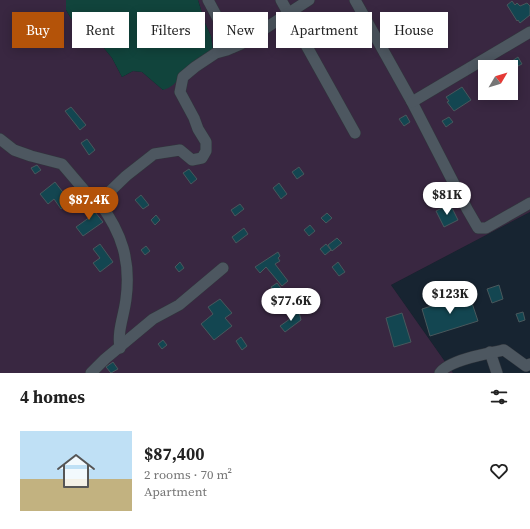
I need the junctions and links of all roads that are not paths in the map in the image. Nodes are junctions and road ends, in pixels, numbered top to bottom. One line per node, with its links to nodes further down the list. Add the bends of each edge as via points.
1 (208, 0): 5 (street)
2 (281, 0): 6 (street)
3 (309, 0): 6 (street)
4 (355, 0): 10 (street)
5 (214, 12)
6 (289, 12)
7 (530, 32): 10 (street)
8 (230, 48): 13 (street, via 216,53 183,77 180,92 206,142 202,158 192,160 180,150 154,154)
9 (309, 48): 11 (street)
10 (412, 102): 14 (street, via 478,228 486,228)
11 (355, 133)
12 (0, 139): 13 (street, via 14,150 62,164 85,191)
13 (99, 202): 16 (street, via 123,242 126,259 128,279 118,338)
14 (530, 203)
15 (223, 268): 16 (street, via 179,305 153,319)
16 (120, 348): 19 (street, via 104,359)
17 (490, 352): 18 (street, via 504,350 526,366); 20 (street, via 450,364); 21 (street)
18 (530, 364)
19 (91, 373)
20 (440, 373)
21 (497, 373)

